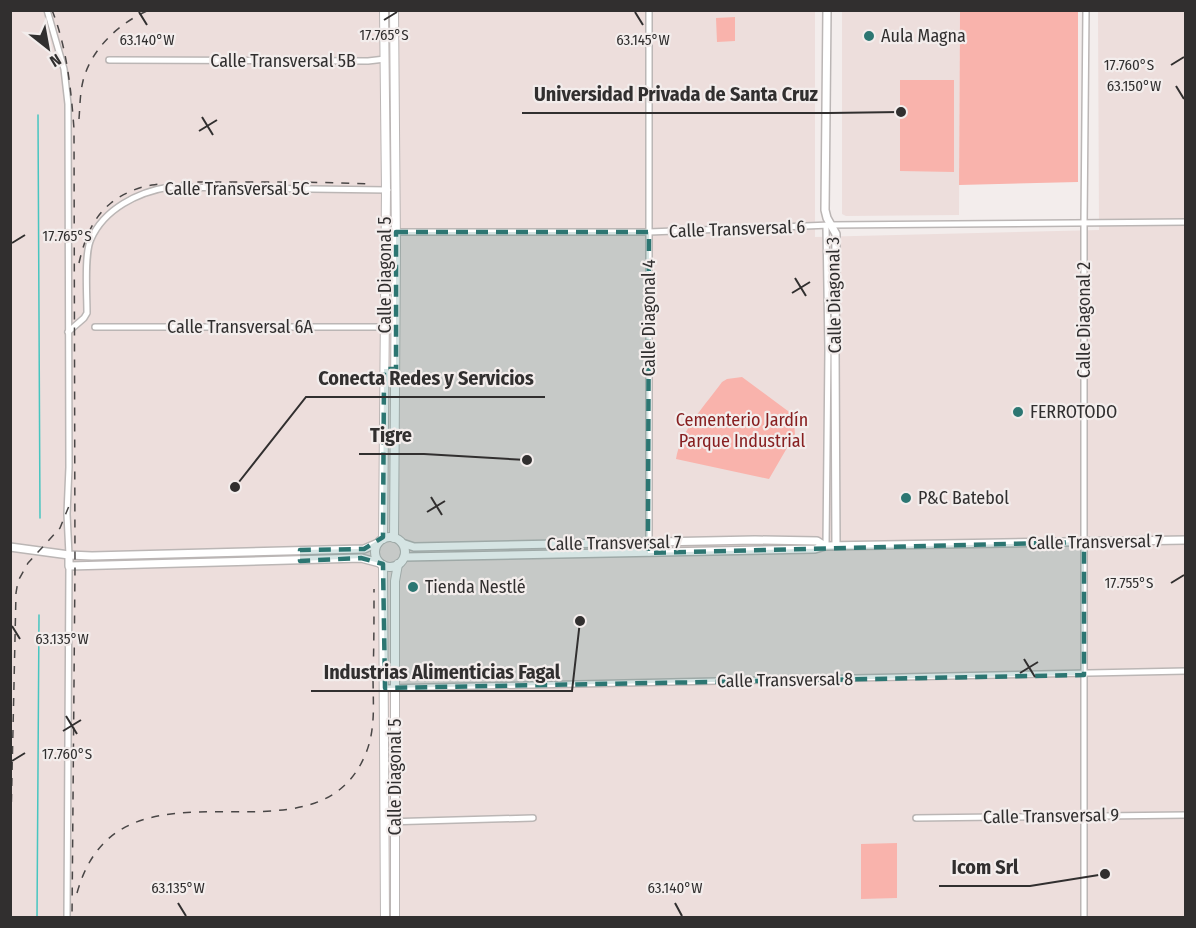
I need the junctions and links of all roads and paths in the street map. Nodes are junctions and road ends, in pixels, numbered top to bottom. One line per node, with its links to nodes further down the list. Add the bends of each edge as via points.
1 (47, 10): 20 (street, via 64,69 68,104)
2 (384, 10): 7 (main road, Calle Diagonal 5)
3 (394, 10): 10 (main road, Calle Diagonal 5)
4 (649, 10): 17 (street, Calle Diagonal 4)
5 (827, 10): 15 (street, Calle Diagonal 3)
6 (1086, 10): 13 (street, Calle Diagonal 2)
7 (385, 59): 8 (street, Calle Transversal 5B); 9 (main road, Calle Diagonal 5)
8 (109, 60)
9 (386, 134): 10 (street); 11 (main road, Calle Diagonal 5)
10 (394, 135): 12 (main road, Calle Diagonal 5)
11 (386, 189): 12 (street, Calle Transversal 5C); 19 (main road, Calle Diagonal 5); 20 (street, Calle Transversal 5C, via 148,190 125,202 104,220 90,240 87,313)
12 (396, 190): 16 (main road, Calle Diagonal 5)
13 (1084, 222): 14 (street, Calle Transversal 6); 15 (street, Calle Transversal 6); 26 (street, Calle Diagonal 2)
14 (1185, 222)
15 (828, 225): 17 (street, Calle Transversal 6); 29 (street); 30 (street, Calle Diagonal 3, via 836,234)
16 (396, 232): 17 (street, Calle Transversal 6); 22 (main road, Calle Diagonal 5)
17 (649, 232): 27 (street, Calle Diagonal 4)
18 (95, 327): 19 (street, Calle Transversal 6A)
19 (385, 327): 21 (main road, Calle Diagonal 5)
20 (68, 332): 35 (street)
21 (384, 369): 22 (main road); 25 (main road, Calle Diagonal 5)
22 (396, 369): 23 (main road, Calle Diagonal 5)
23 (398, 540): 25 (main road); 28 (street, Calle Transversal 7, via 414,547); 39 (main road, via 405,550)
24 (1185, 540): 26 (street, Calle Transversal 7)
25 (381, 541): 32 (street, via 364,549); 42 (main road, via 375,551)
26 (1084, 542): 30 (street, Calle Transversal 7); 45 (street, Calle Diagonal 2)
27 (648, 543): 28 (street, Calle Transversal 7); 29 (street, Calle Transversal 7, via 817,541); 34 (street, Calle Diagonal 4)
28 (484, 546): 37 (street)
29 (826, 546): 30 (street, Calle Transversal 7); 34 (street, Calle Transversal 7)
30 (836, 546)
31 (10, 547): 35 (street)
32 (300, 550): 33 (street); 38 (street)
33 (199, 552): 36 (street); 40 (street)
34 (649, 553): 37 (street, Calle Transversal 7)
35 (69, 555): 36 (street); 43 (street)
36 (117, 555): 41 (street)
37 (484, 556): 39 (street, Calle Transversal 7)
38 (300, 561): 40 (street); 42 (street, via 362,558)
39 (401, 561): 42 (main road, via 391,567); 47 (main road, Calle Diagonal 5, via 395,581)
40 (199, 563): 41 (street)
41 (118, 564): 43 (street)
42 (381, 564): 46 (main road, Calle Diagonal 5)
43 (69, 566): 54 (street)
44 (1185, 671): 45 (street, Calle Transversal 8)
45 (1084, 675): 47 (street, Calle Transversal 8); 48 (street, Calle Diagonal 2)
46 (385, 688): 47 (street, Calle Transversal 8); 52 (main road, Calle Diagonal 5)
47 (395, 688): 53 (main road, Calle Diagonal 5)
48 (1084, 815): 49 (street, Calle Transversal 9); 51 (street, Calle Transversal 9); 57 (street, Calle Diagonal 2)
49 (1185, 815)
50 (533, 818): 53 (street)
51 (916, 818)
52 (384, 822): 53 (street); 55 (main road, Calle Diagonal 5)
53 (394, 822): 56 (main road, Calle Diagonal 5)
54 (67, 918)
55 (385, 918)
56 (395, 918)
57 (1084, 918)

